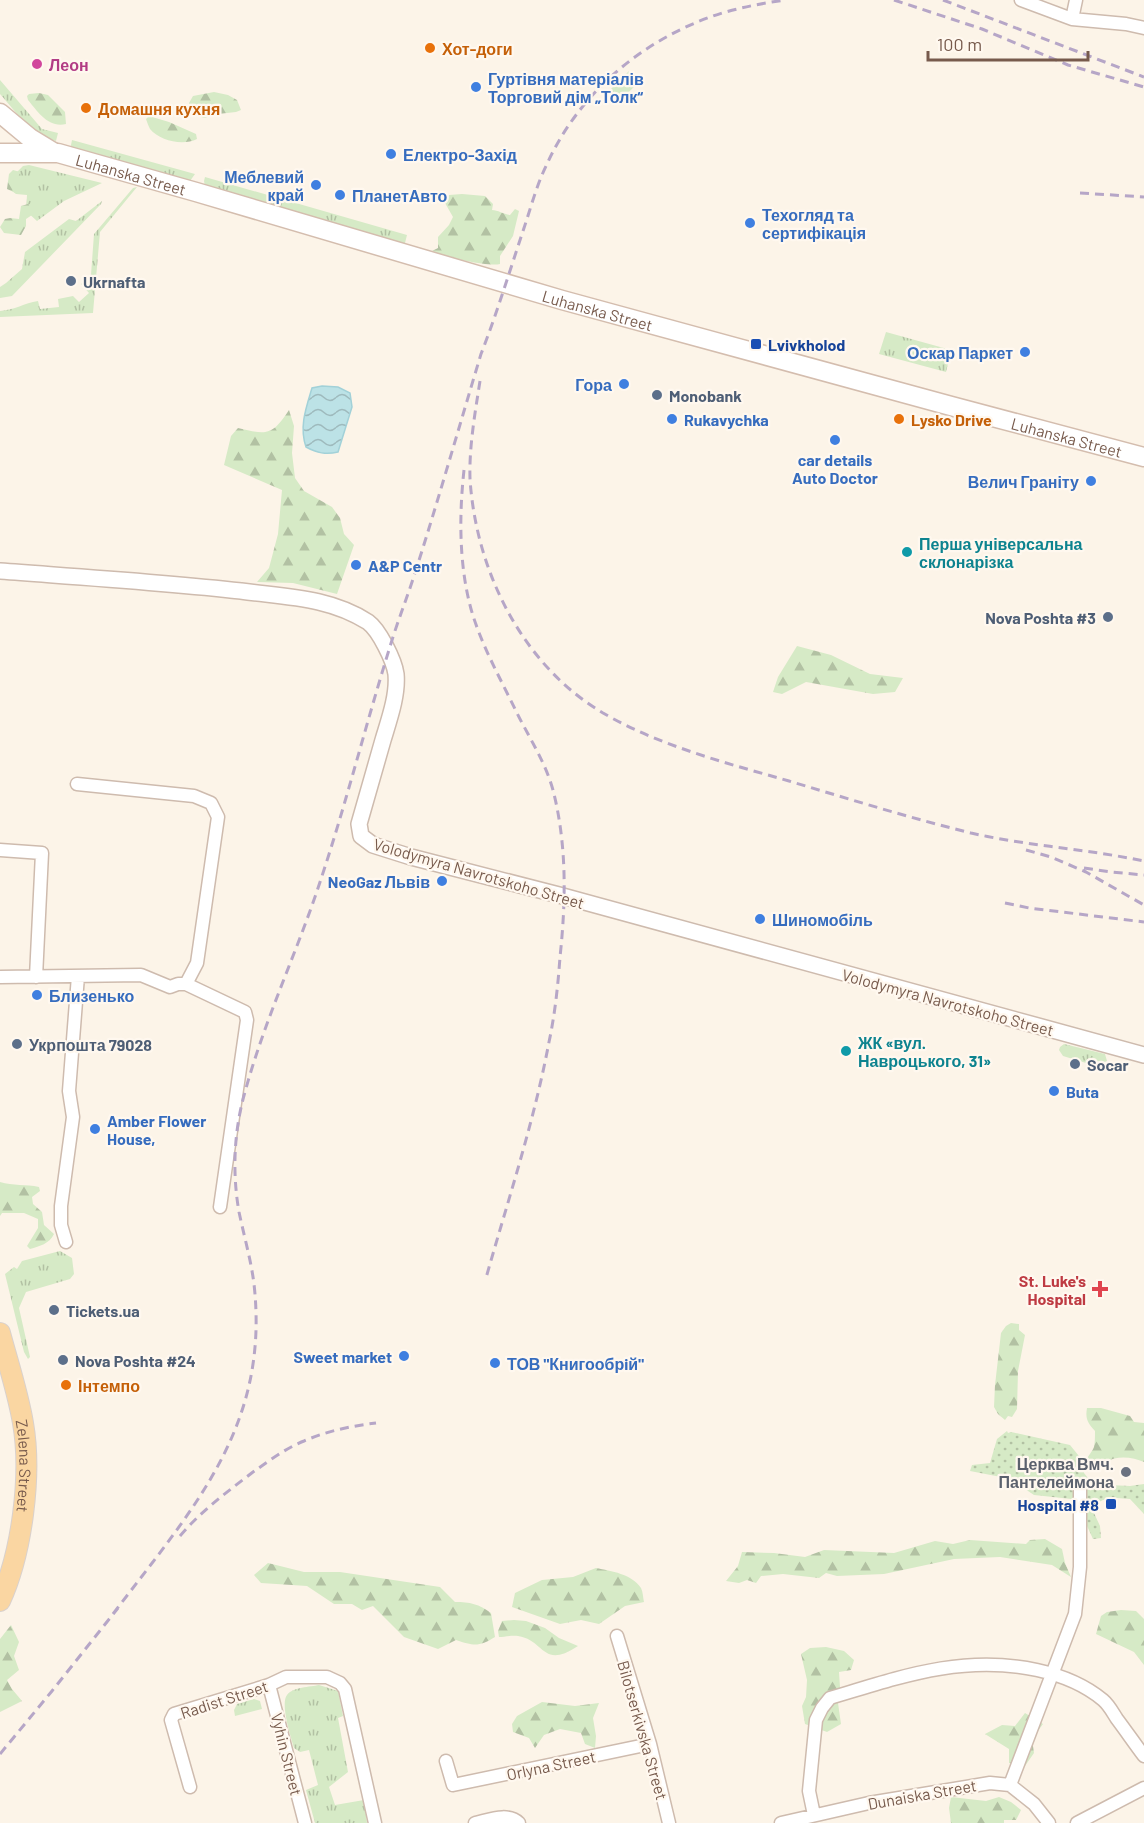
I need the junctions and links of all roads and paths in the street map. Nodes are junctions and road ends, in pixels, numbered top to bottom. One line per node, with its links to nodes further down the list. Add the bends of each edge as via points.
1 (1021, 0): 3 (street)
2 (1076, 0): 3 (street)
3 (1072, 19): 4 (street)
4 (1144, 28)
5 (0, 113): 7 (main road, Luhanska Street)
6 (0, 153): 7 (main road, Luhanska Street)
7 (54, 153): 8 (main road, Luhanska Street, via 562,300)
8 (1144, 456)
9 (0, 571): 16 (street, Volodymyra Navrotskoho Street, via 206,587 322,601 370,624 393,663 396,680 359,824 362,836 373,845)
10 (77, 784): 15 (street, via 194,796 211,803 218,817 197,963)
11 (0, 850): 14 (street, via 42,853)
12 (78, 976): 14 (street); 15 (street, via 141,975 171,987); 18 (street, via 69,1091 73,1118 61,1206)
13 (0, 977): 14 (street)
14 (36, 977)
15 (186, 984): 17 (street, via 245,1012 247,1020)
16 (1144, 1055)
17 (220, 1207)
18 (66, 1242)
19 (0, 1333): 21 (main road, Zelena Street, via 21,1412 26,1454 20,1540)
20 (1080, 1487): 23 (street, via 1080,1567 1075,1614)
21 (0, 1601)
22 (617, 1636): 25 (street, Bilotserkivska Street)
23 (1053, 1673): 26 (street, via 1105,1701); 28 (street); 31 (street, via 1002,1664 948,1666 830,1698 816,1719 808,1791)
24 (269, 1685): 29 (street, Radist Street, via 172,1716); 32 (street, Vyhin Street); 33 (street, Radist Street, via 286,1677 327,1677 345,1689)
25 (650, 1744): 27 (street, Orlyna Street, via 453,1785); 36 (street, Bilotserkivska Street)
26 (1144, 1756)
27 (446, 1761)
28 (1010, 1785): 31 (street, Dunaiska Street, via 990,1783); 38 (street, via 1034,1804)
29 (190, 1787)
30 (1144, 1788): 39 (street)
31 (814, 1815): 37 (street, Dunaiska Street)
32 (305, 1823)
33 (375, 1823)
34 (475, 1823): 35 (street, via 507,1817)
35 (519, 1823)
36 (669, 1823)
37 (781, 1823)
38 (1049, 1823)
39 (1077, 1823)

